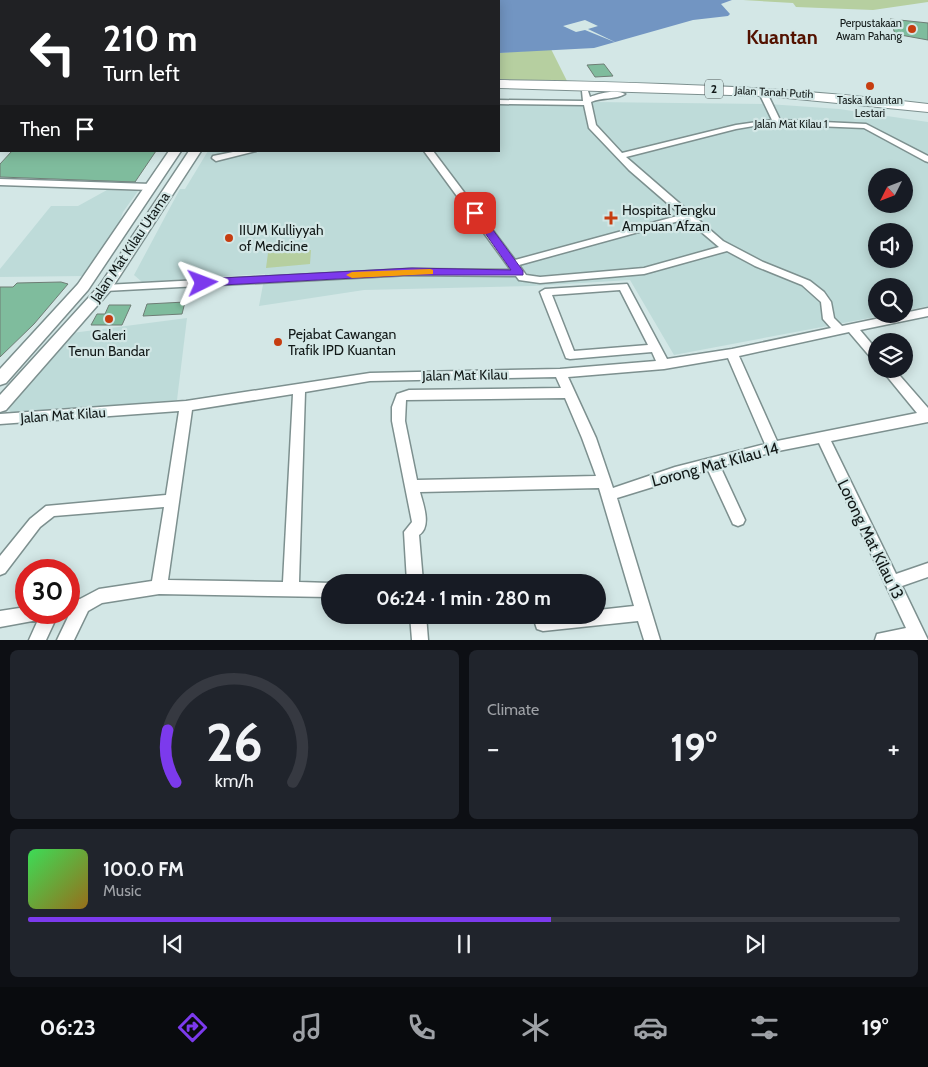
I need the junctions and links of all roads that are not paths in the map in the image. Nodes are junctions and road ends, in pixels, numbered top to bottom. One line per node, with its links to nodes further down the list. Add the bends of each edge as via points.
1 (500, 84): 2 (highway, Jalan Tanah Putih / 2)
2 (598, 85): 4 (highway, via 595,88 598,90); 8 (highway, Jalan Tanah Putih / 2, via 787,92)
3 (500, 92): 6 (highway, Jalan Tanah Putih / 2)
4 (640, 94): 5 (highway, Jalan Tanah Putih / 2); 6 (highway, Jalan Tanah Putih / 2)
5 (764, 97): 9 (highway, Jalan Tanah Putih / 2); 10 (street)
6 (586, 99): 7 (street); 15 (street, via 592,126)
7 (500, 102)
8 (928, 108)
9 (928, 115)
10 (777, 122): 15 (street, Jalan Mat Kilau 1, via 748,124); 17 (street, Jalan Mat Kilau 1, via 866,126)
11 (174, 152): 19 (street, Jalan Mat Kilau Utama)
12 (194, 152): 20 (street, Jalan Mat Kilau Utama)
13 (247, 152): 16 (street)
14 (429, 152): 23 (street)
15 (620, 156): 21 (street)
16 (216, 158)
17 (928, 159)
18 (0, 182): 19 (street)
19 (147, 193): 20 (street); 34 (street, Jalan Mat Kilau Utama, via 83,287)
20 (161, 200): 24 (street, Jalan Mat Kilau Utama)
21 (688, 216): 22 (street); 23 (street)
22 (728, 248): 23 (street, via 644,271 531,280 524,278); 27 (street, via 813,288 826,302 829,319)
23 (517, 268): 24 (street)
24 (105, 288): 37 (street, Jalan Mat Kilau Utama)
25 (928, 312): 26 (street, Jalan Mat Kilau)
26 (852, 328): 27 (street, Jalan Mat Kilau); 28 (street)
27 (840, 331): 30 (street, Jalan Mat Kilau)
28 (868, 347)
29 (656, 348): 29 (street, via 624,286 545,292 570,355); 31 (street)
30 (732, 353): 31 (street, Jalan Mat Kilau); 42 (street)
31 (664, 365): 32 (street, Jalan Mat Kilau)
32 (560, 373): 35 (street, Jalan Mat Kilau, via 370,377); 36 (street)
33 (895, 378): 39 (street)
34 (0, 379)
35 (299, 388): 38 (street, Jalan Mat Kilau); 53 (street)
36 (568, 393): 44 (street, Jalan Mat Kilau, via 409,394 401,397 397,403); 45 (street, via 589,438)
37 (0, 406)
38 (186, 406): 40 (street, Jalan Mat Kilau); 46 (street)
39 (928, 416): 41 (street, Lorong Mat Kilau 14)
40 (0, 420)
41 (823, 438): 42 (street, Lorong Mat Kilau 14); 51 (street, Lorong Mat Kilau 13)
42 (773, 447): 43 (street, Lorong Mat Kilau 14)
43 (712, 462): 45 (street, Lorong Mat Kilau 14); 47 (street)
44 (411, 486): 45 (street, Lorong Mat Kilau 14); 50 (street, via 420,522 412,532)
45 (607, 489): 56 (street)
46 (172, 500): 48 (street, via 51,510 34,523); 52 (street)
47 (738, 520)
48 (0, 568)
49 (928, 570): 51 (street)
50 (415, 574)
51 (892, 582): 63 (street, Lorong Mat Kilau 13)
52 (159, 587): 53 (street); 55 (street, via 99,596)
53 (291, 588): 54 (street)
54 (321, 590)
55 (80, 605)
56 (644, 613): 58 (street); 67 (street)
57 (15, 617): 59 (street)
58 (606, 617)
59 (0, 620)
60 (45, 624): 64 (street)
61 (70, 624): 65 (street)
62 (419, 624): 66 (street)
63 (918, 637): 68 (street)
64 (37, 640)
65 (65, 640)
66 (420, 640)
67 (652, 640)
68 (883, 640)

